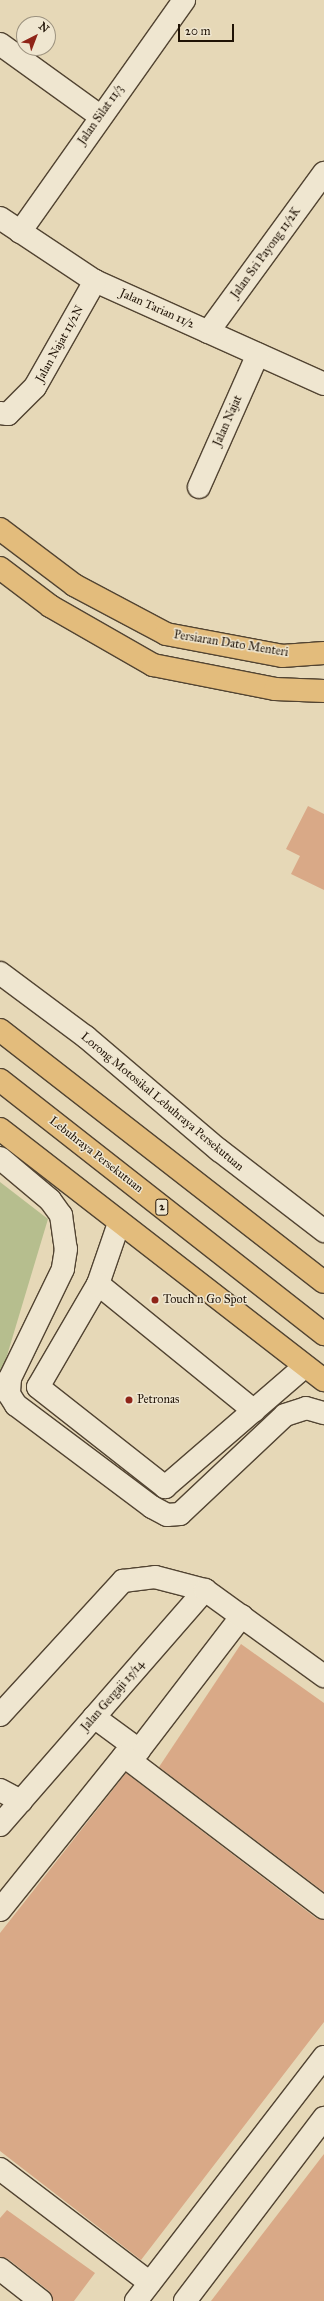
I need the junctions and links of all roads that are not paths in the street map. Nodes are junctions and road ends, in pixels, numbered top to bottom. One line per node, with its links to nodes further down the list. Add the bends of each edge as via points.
1 (184, 0): 3 (street, Jalan Silat 11/3)
2 (0, 44): 3 (street)
3 (100, 116): 6 (street, Jalan Silat 11/3)
4 (324, 173): 8 (street, Jalan Sri Payong 11/2K)
5 (0, 218): 6 (street, Jalan Tarian 11/2)
6 (20, 232): 7 (street, Jalan Tarian 11/2)
7 (95, 281): 8 (street, Jalan Tarian 11/2); 11 (street, Jalan Najat 11/2N, via 35,387 8,414)
8 (208, 332): 9 (street, Jalan Tarian 11/2)
9 (258, 354): 10 (street, Jalan Tarian 11/2); 12 (street, Jalan Najat)
10 (324, 384)
11 (0, 413)
12 (198, 488)
13 (0, 529): 15 (main road, Persiaran Dato Menteri, via 74,585 166,634 282,656)
14 (0, 568): 16 (main road, via 50,606 153,665 275,689)
15 (324, 653)
16 (324, 691)
17 (0, 974): 23 (street, Lorong Motosikal Lebuhraya Persekutuan, via 86,1037 219,1150)
18 (0, 1030): 24 (main road)
19 (0, 1080): 26 (main road, Lebuhraya Persekutuan / 2)
20 (0, 1129): 22 (main road)
21 (0, 1158): 32 (street, via 50,1200 61,1215 66,1249 63,1269 10,1378 9,1394 16,1405)
22 (120, 1222): 25 (street); 27 (main road)
23 (324, 1231)
24 (324, 1282)
25 (98, 1284): 29 (street); 31 (street, via 38,1387)
26 (324, 1334)
27 (305, 1366): 28 (main road); 29 (street)
28 (324, 1380)
29 (254, 1411): 31 (street, via 165,1487)
30 (324, 1412): 32 (street, via 306,1408 286,1415 180,1514 168,1515 152,1508)
31 (129, 1458): 32 (street)
32 (116, 1478)
33 (205, 1590): 34 (street); 36 (street, via 155,1577 123,1581); 37 (street, Jalan Gergaji 15/14)
34 (242, 1616): 35 (street); 37 (street, via 139,1750)
35 (324, 1676)
36 (0, 1715)
37 (94, 1717): 39 (street, Jalan Gergaji 15/14)
38 (0, 1790): 39 (street)
39 (21, 1802): 40 (street, Jalan Gergaji 15/14)
40 (0, 1825)
41 (324, 1908): 42 (street, via 124,1756)
42 (0, 1910)
43 (324, 2057): 47 (street)
44 (324, 2118): 50 (street)
45 (0, 2169): 47 (street)
46 (0, 2269): 48 (street)
47 (150, 2283): 49 (street)
48 (41, 2301)
49 (136, 2301)
50 (185, 2301)

